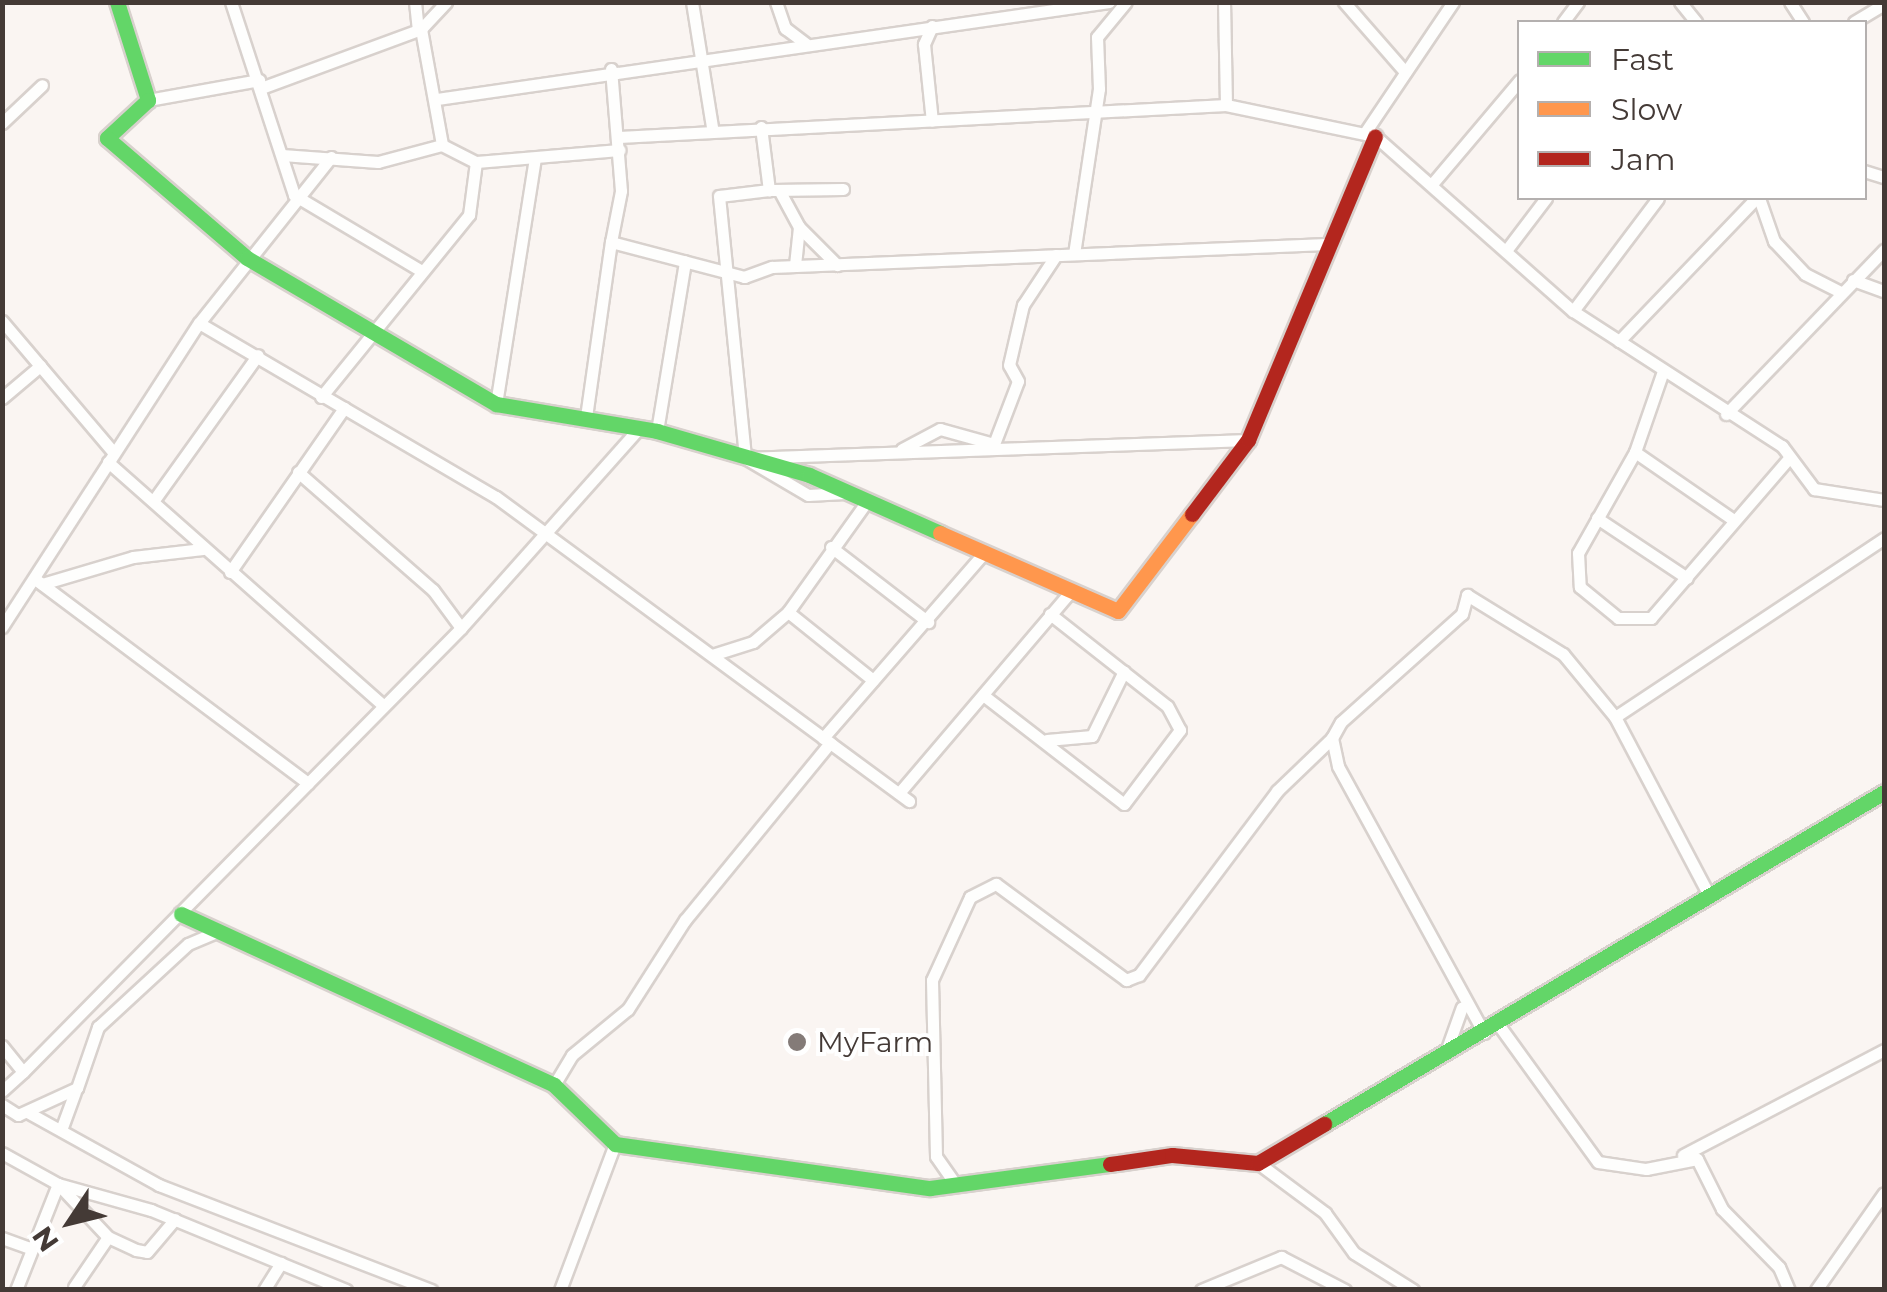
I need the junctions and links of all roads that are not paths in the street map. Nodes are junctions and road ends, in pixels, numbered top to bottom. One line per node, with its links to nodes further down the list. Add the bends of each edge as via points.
1 (117, 2): 27 (street)
2 (231, 2): 23 (street)
3 (415, 2): 17 (street)
4 (446, 2): 17 (street)
5 (692, 2): 20 (street)
6 (776, 2): 18 (street, via 785,28)
7 (1109, 2): 12 (street)
8 (1126, 2): 29 (street, via 1096,37)
9 (1344, 2): 22 (street)
10 (1452, 2): 22 (street)
11 (1227, 7): 28 (street)
12 (1021, 8): 15 (street)
13 (1883, 9): 14 (street)
14 (1858, 20)
15 (932, 26): 16 (street); 19 (street)
16 (912, 29): 18 (street); 19 (street)
17 (420, 30): 23 (street); 26 (street)
18 (806, 44): 20 (street)
19 (924, 44): 30 (street)
20 (702, 59): 21 (street); 32 (street)
21 (611, 70): 26 (street); 35 (street)
22 (1405, 72): 34 (street)
23 (260, 84): 27 (street); 37 (street)
24 (1517, 84): 41 (street)
25 (42, 85): 31 (street)
26 (437, 98): 36 (street)
27 (148, 100): 56 (street, via 107,138)
28 (1226, 105): 29 (street); 34 (street)
29 (1096, 109): 30 (street); 54 (street)
30 (932, 121): 33 (street)
31 (2, 123)
32 (712, 127): 33 (street); 35 (street)
33 (760, 127): 43 (street)
34 (1370, 133): 41 (street); 51 (street)
35 (619, 143): 39 (street); 50 (street)
36 (442, 146): 38 (street, via 378,162); 40 (street)
37 (282, 155): 38 (street); 44 (street)
38 (332, 158): 44 (street)
39 (535, 159): 40 (street); 75 (street)
40 (476, 162): 60 (street, via 469,214)
41 (1432, 184): 52 (street)
42 (843, 189): 43 (street)
43 (774, 190): 49 (street); 61 (street, via 719,196)
44 (294, 195): 56 (street); 60 (street)
45 (1544, 200): 52 (street)
46 (1656, 200): 65 (street)
47 (1755, 200): 69 (street)
48 (1758, 200): 64 (street, via 1774,241 1805,274)
49 (799, 227): 58 (street); 59 (street)
50 (611, 242): 57 (street); 78 (street)
51 (1327, 244): 54 (street); 81 (street)
52 (1508, 248): 65 (street)
53 (1884, 250): 62 (street)
54 (1074, 254): 55 (street)
55 (1056, 255): 58 (street); 82 (street, via 1023,305 1010,365 1018,381)
56 (247, 258): 67 (street); 68 (street)
57 (684, 260): 61 (street); 79 (street)
58 (838, 265): 59 (street)
59 (795, 266): 61 (street, via 744,278)
60 (420, 270): 68 (street)
61 (727, 271): 87 (street)
62 (1853, 280): 63 (street); 64 (street)
63 (1884, 291)
64 (1840, 292): 77 (street)
65 (1573, 311): 69 (street)
66 (2, 321): 71 (street)
67 (198, 324): 70 (street); 86 (street)
68 (371, 328): 73 (street); 75 (street)
69 (1619, 341): 72 (street)
70 (258, 355): 73 (street); 92 (street)
71 (40, 366): 74 (street); 86 (street)
72 (1663, 371): 77 (street); 85 (street)
73 (321, 397): 76 (street)
74 (2, 398)
75 (496, 404): 78 (street)
76 (344, 408): 89 (street); 97 (street)
77 (1726, 414): 88 (street)
78 (586, 417): 80 (street)
79 (657, 431): 80 (street); 87 (street)
80 (635, 433): 97 (street)
81 (1248, 440): 82 (street); 105 (street, via 1118,611)
82 (994, 444): 83 (street); 83 (street, via 940,429)
83 (902, 449): 84 (street)
84 (819, 452): 87 (street); 90 (street)
85 (1635, 452): 95 (street); 96 (street)
86 (111, 457): 92 (street); 104 (street)
87 (745, 458): 90 (street); 91 (street, via 808,495)
88 (1789, 458): 94 (street, via 1814,489); 96 (street)
89 (298, 472): 102 (street); 110 (street, via 433,590)
90 (809, 476): 91 (street)
91 (851, 493): 93 (street)
92 (154, 500): 100 (street)
93 (868, 500): 99 (street); 101 (street)
94 (1884, 500)
95 (1597, 518): 103 (street); 103 (street, via 1580,544 1580,587 1618,618 1651,618)
96 (1732, 519): 103 (street)
97 (546, 536): 110 (street); 111 (street)
98 (1884, 538): 116 (street)
99 (832, 547): 106 (street); 108 (street)
100 (203, 549): 102 (street); 104 (street, via 134,557)
101 (984, 553): 105 (street); 108 (street)
102 (230, 572): 115 (street)
103 (1687, 578)
104 (39, 582): 109 (street); 120 (street)
105 (1070, 592): 107 (street)
106 (788, 612): 111 (street, via 752,642); 113 (street)
107 (1050, 614): 112 (street); 114 (street)
108 (928, 622): 113 (street)
109 (2, 627)
110 (461, 628): 115 (street)
111 (712, 655): 119 (street)
112 (1124, 672): 117 (street, via 1092,736 1063,744); 117 (street, via 1168,706 1180,730 1124,804)
113 (873, 680): 119 (street)
114 (983, 695): 117 (street); 119 (street, via 904,797)
115 (382, 705): 120 (street)
116 (1615, 717): 118 (street, via 1563,654 1466,596 1462,614); 122 (street)
117 (1038, 737)
118 (1332, 738): 125 (street); 142 (street, via 1277,791 1139,974 1126,980 996,884 970,898 932,980 936,1156)
119 (826, 740): 131 (street, via 685,920 628,1009 572,1055)
120 (308, 783): 123 (street)
121 (1884, 792): 122 (street)
122 (1709, 896): 126 (street)
123 (181, 914): 124 (street); 130 (street)
124 (222, 931): 131 (street); 132 (street, via 188,944 98,1028)
125 (1462, 1007): 126 (street); 128 (street)
126 (1491, 1029): 128 (street); 139 (street, via 1598,1162 1646,1169)
127 (2, 1046): 130 (street)
128 (1448, 1046): 140 (street)
129 (1884, 1050): 139 (street)
130 (23, 1072): 133 (street)
131 (554, 1085): 137 (street)
132 (78, 1088): 135 (street); 136 (street)
133 (2, 1091)
134 (2, 1105): 135 (street)
135 (29, 1113): 136 (street)
136 (61, 1130): 153 (street, via 160,1186)
137 (614, 1144): 142 (street); 154 (street)
138 (2, 1153): 141 (street)
139 (1683, 1155): 158 (street, via 1696,1159 1722,1209 1780,1267)
140 (1258, 1163): 142 (street, via 1172,1154); 157 (street, via 1325,1213 1354,1253)
141 (58, 1184): 144 (street); 145 (street); 147 (street)
142 (956, 1185)
143 (1884, 1193): 159 (street)
144 (175, 1219): 145 (street, via 148,1252); 148 (street)
145 (108, 1237): 149 (street)
146 (2, 1238): 147 (street)
147 (32, 1249): 150 (street)
148 (281, 1263): 151 (street); 152 (street)
149 (74, 1287)
150 (16, 1290)
151 (264, 1290)
152 (346, 1290)
153 (431, 1290)
154 (560, 1290)
155 (1201, 1290): 156 (street, via 1281,1257)
156 (1345, 1290)
157 (1413, 1290)
158 (1789, 1290)
159 (1816, 1290)

